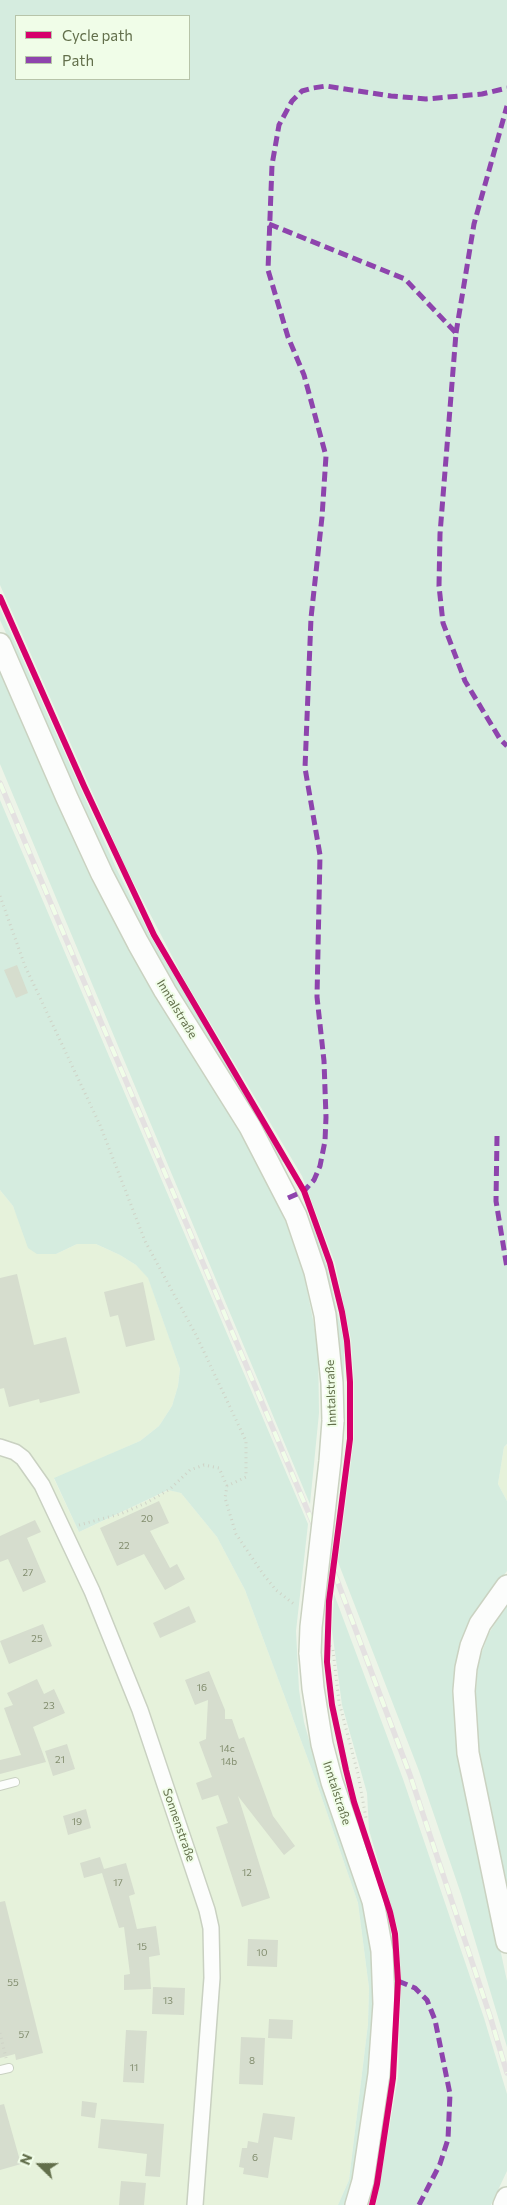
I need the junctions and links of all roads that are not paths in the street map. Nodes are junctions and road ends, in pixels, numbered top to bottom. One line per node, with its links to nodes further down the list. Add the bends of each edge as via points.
1 (0, 644): 11 (main road, Inntalstraße, bridge, via 67,798 129,926 165,991 250,1127 296,1216 325,1315 333,1421 310,1653 322,1744 373,1901 382,1951 384,2004 379,2074 363,2181)
2 (0, 1447): 10 (street, Sonnenstraße, via 15,1452 42,1485 111,1635 140,1710 207,1910 211,1928 211,2010)
3 (507, 1586): 6 (main road, via 480,1624 471,1646 464,1691 468,1753)
4 (15, 1782): 5 (lane)
5 (0, 1786)
6 (507, 1942)
7 (9, 2068): 8 (lane)
8 (0, 2070)
9 (507, 2198): 12 (main road)
10 (195, 2205)
11 (356, 2205)
12 (504, 2205)

